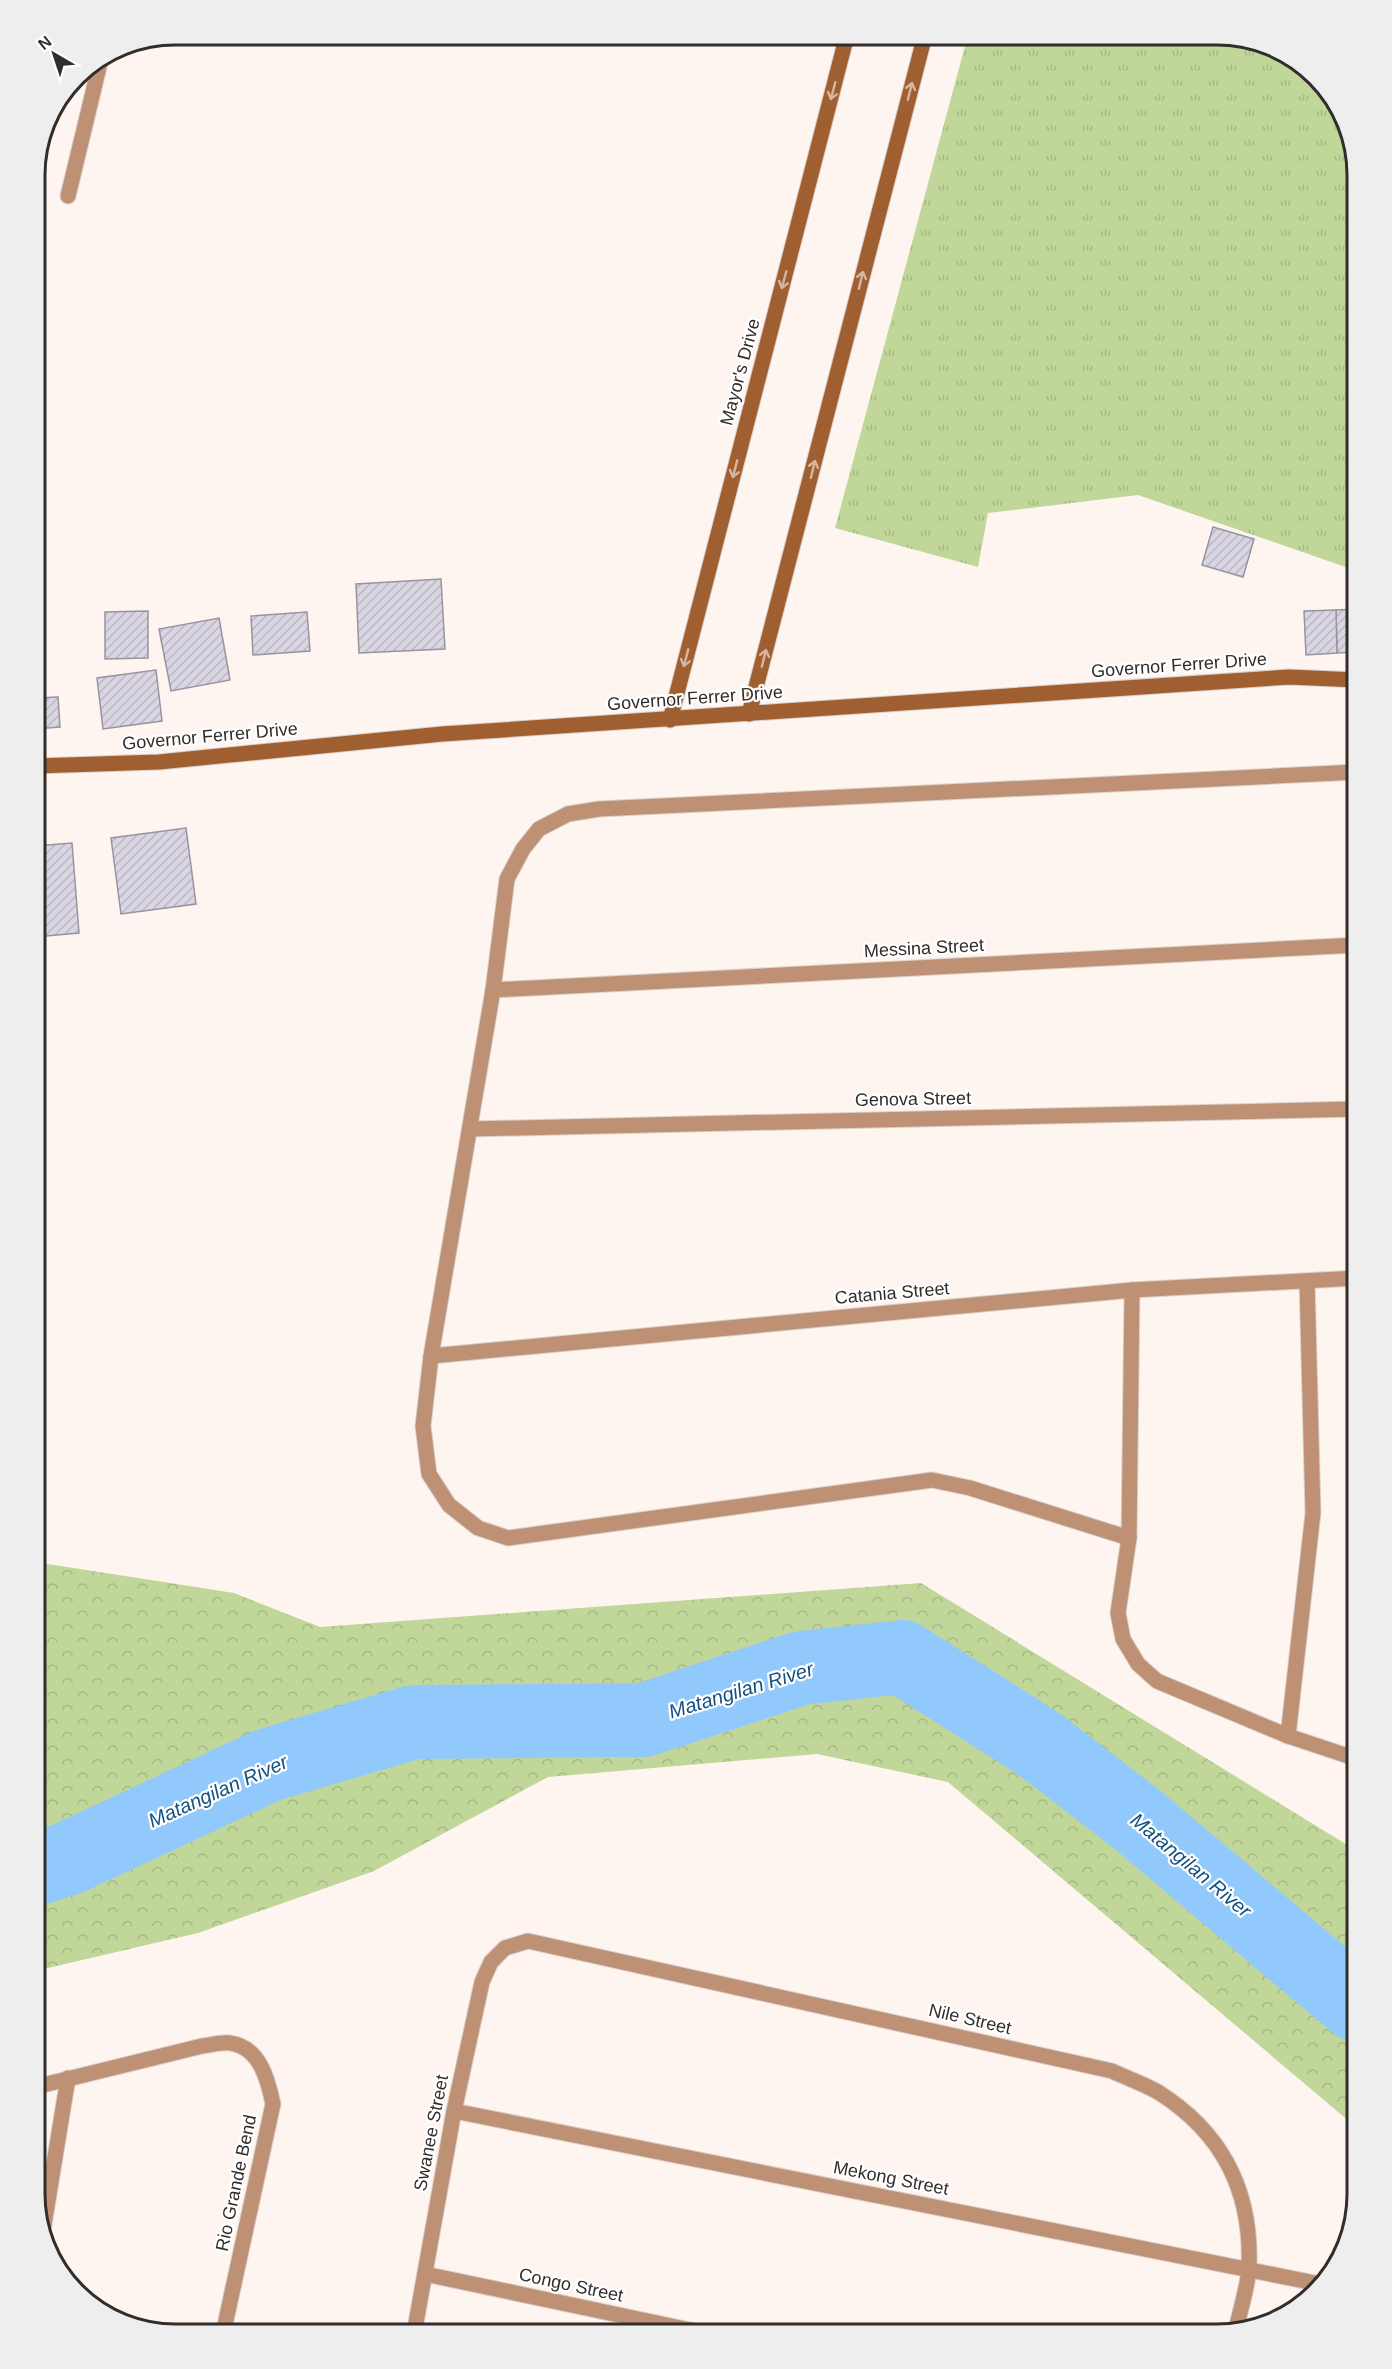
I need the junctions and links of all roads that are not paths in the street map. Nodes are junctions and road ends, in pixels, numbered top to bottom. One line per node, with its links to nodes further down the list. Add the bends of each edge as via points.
1 (845, 45): 7 (street, Mayor's Drive, one-way to 7)
2 (922, 45): 6 (street, one-way to 2)
3 (98, 70): 4 (street)
4 (68, 196)
5 (1347, 680): 6 (street, Governor Ferrer Drive, via 1289,677)
6 (750, 714): 7 (street, Governor Ferrer Drive)
7 (670, 720): 8 (street, Governor Ferrer Drive, via 442,734 159,762)
8 (45, 766)
9 (1347, 773): 11 (street, via 599,809 568,814 539,829 507,879)
10 (1347, 946): 11 (street, Messina Street)
11 (493, 990): 13 (street)
12 (1347, 1109): 13 (street, Genova Street)
13 (470, 1129): 17 (street)
14 (1347, 1279): 15 (street, Catania Street)
15 (1306, 1281): 16 (street, Catania Street); 19 (street, via 1313,1513)
16 (1132, 1290): 17 (street, Catania Street); 18 (street)
17 (431, 1356): 18 (street, via 423,1426 429,1474 449,1504 478,1528 508,1538 932,1480 970,1488)
18 (1129, 1538): 19 (street, via 1118,1613 1123,1639 1138,1664 1157,1680)
19 (1288, 1736): 20 (street)
20 (1347, 1755)
21 (505, 1948): 24 (street, Swanee Street, via 491,1962 482,1982); 26 (street, Nile Street, via 528,1941 551,1944 1112,2071 1158,2092 1195,2121 1221,2151 1240,2189 1248,2227)
22 (68, 2078): 23 (street, Rio Grande Bend); 25 (street); 30 (street, Rio Grande Bend, via 230,2043 249,2050 267,2075 273,2104)
23 (45, 2084)
24 (454, 2110): 26 (street, Mekong Street); 27 (street, Swanee Street)
25 (46, 2212)
26 (1249, 2269): 28 (street, Mekong Street); 29 (street, Nile Street)
27 (425, 2274): 31 (street, Swanee Street); 32 (street, Congo Street)
28 (1312, 2282)
29 (1238, 2322)
30 (225, 2324)
31 (416, 2324)
32 (662, 2324)

